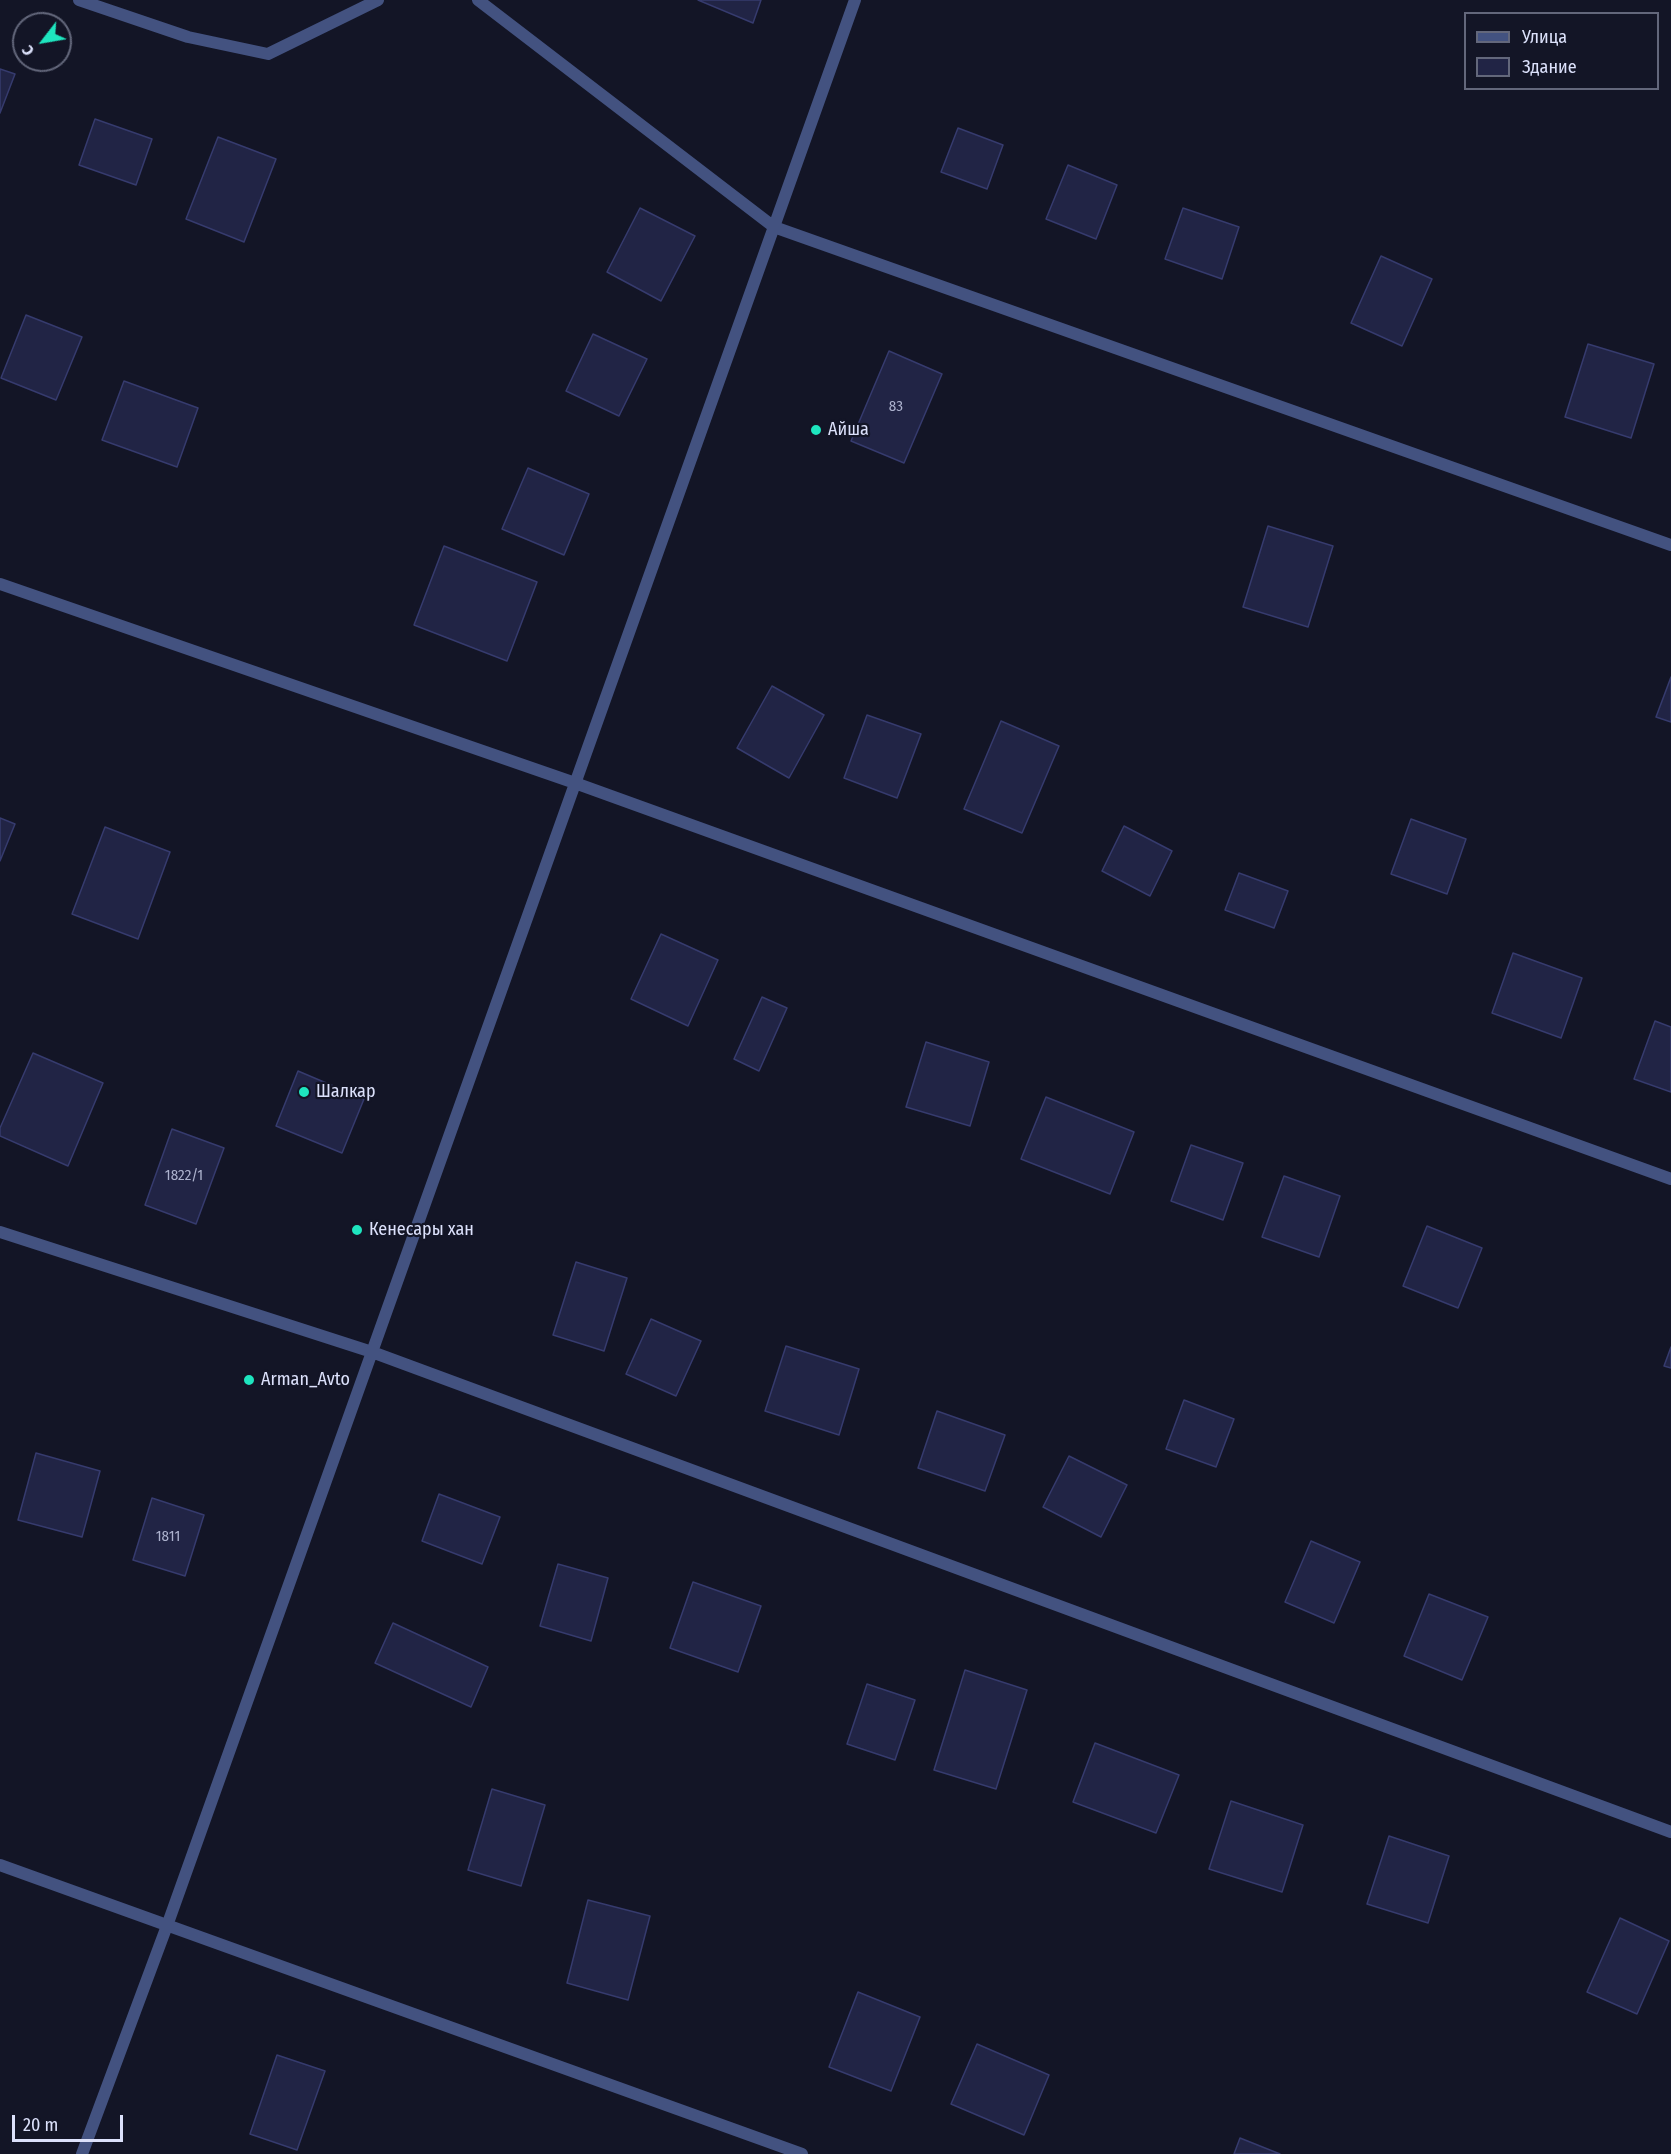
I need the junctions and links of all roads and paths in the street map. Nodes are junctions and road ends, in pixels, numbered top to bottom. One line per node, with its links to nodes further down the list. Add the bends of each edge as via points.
1 (79, 0): 2 (street, via 188,37 267,54)
2 (378, 0)
3 (477, 0): 5 (street)
4 (855, 0): 5 (street)
5 (774, 227): 6 (street); 8 (street)
6 (1671, 545)
7 (0, 585): 8 (street)
8 (575, 783): 9 (street); 11 (street)
9 (1671, 1179)
10 (0, 1232): 11 (street)
11 (372, 1352): 12 (street); 14 (street)
12 (1671, 1832)
13 (0, 1864): 14 (street)
14 (168, 1923): 15 (street); 16 (street)
15 (82, 2154)
16 (802, 2154)

